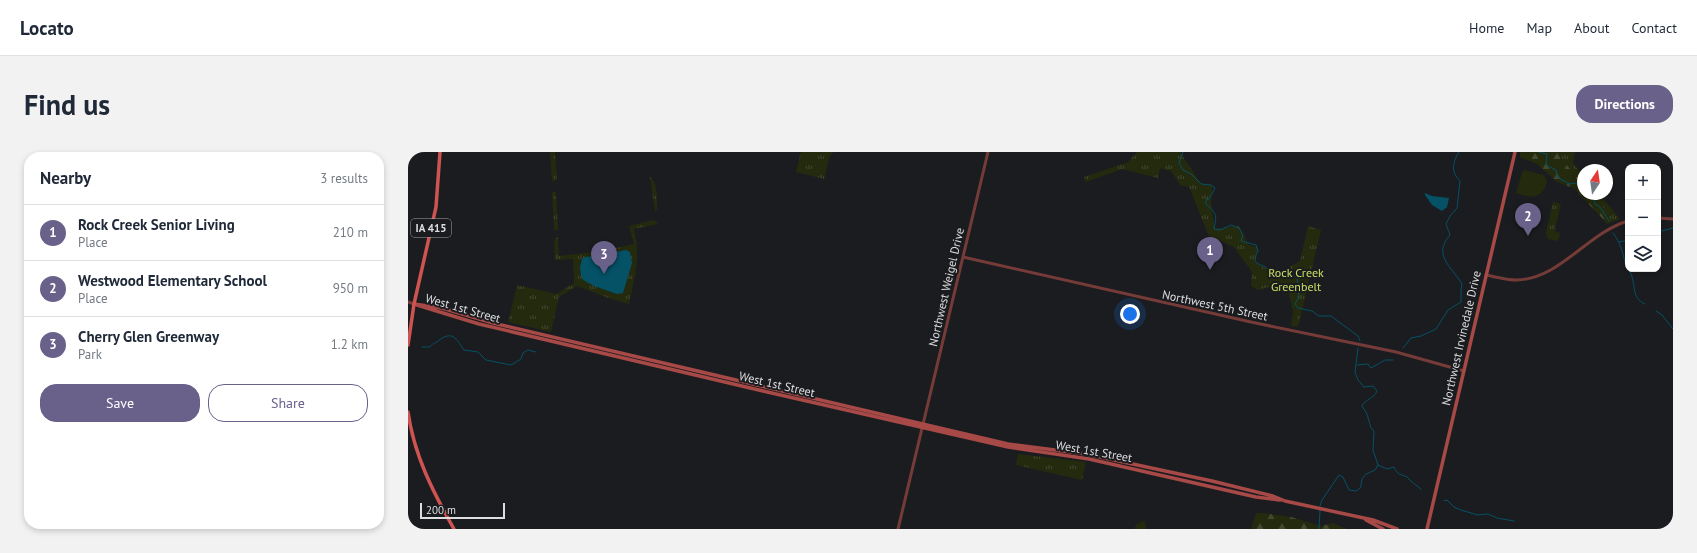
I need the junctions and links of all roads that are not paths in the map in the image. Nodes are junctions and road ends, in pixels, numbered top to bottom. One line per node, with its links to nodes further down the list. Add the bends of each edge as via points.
1 (440, 152): 10 (main road, IA 415, via 435,211)
2 (988, 152): 7 (street, Northwest Weigel Drive)
3 (1515, 152): 8 (main road, Northwest Irvinedale Drive)
4 (1661, 218): 5 (street)
5 (1673, 219)
6 (1625, 223): 8 (street, via 1602,233 1551,270 1538,276 1514,280)
7 (963, 257): 12 (street, Northwest 5th Street, via 1396,352); 14 (street, Northwest Weigel Drive)
8 (1486, 274): 12 (main road, Northwest Irvinedale Drive)
9 (408, 302): 10 (street)
10 (414, 304): 11 (main road, IA 415); 14 (main road, West 1st Street, via 442,308 493,323)
11 (408, 345)
12 (1464, 371): 20 (main road, Northwest Irvinedale Drive)
13 (408, 412): 16 (main road, via 421,464)
14 (923, 425): 15 (main road, West 1st Street, via 1015,445 1086,454 1212,481); 17 (street, Northwest Weigel Drive)
15 (1361, 518): 18 (main road, West 1st Street); 19 (main road, West 1st Street)
16 (454, 529)
17 (898, 529)
18 (1383, 529)
19 (1397, 529)
20 (1427, 529)

